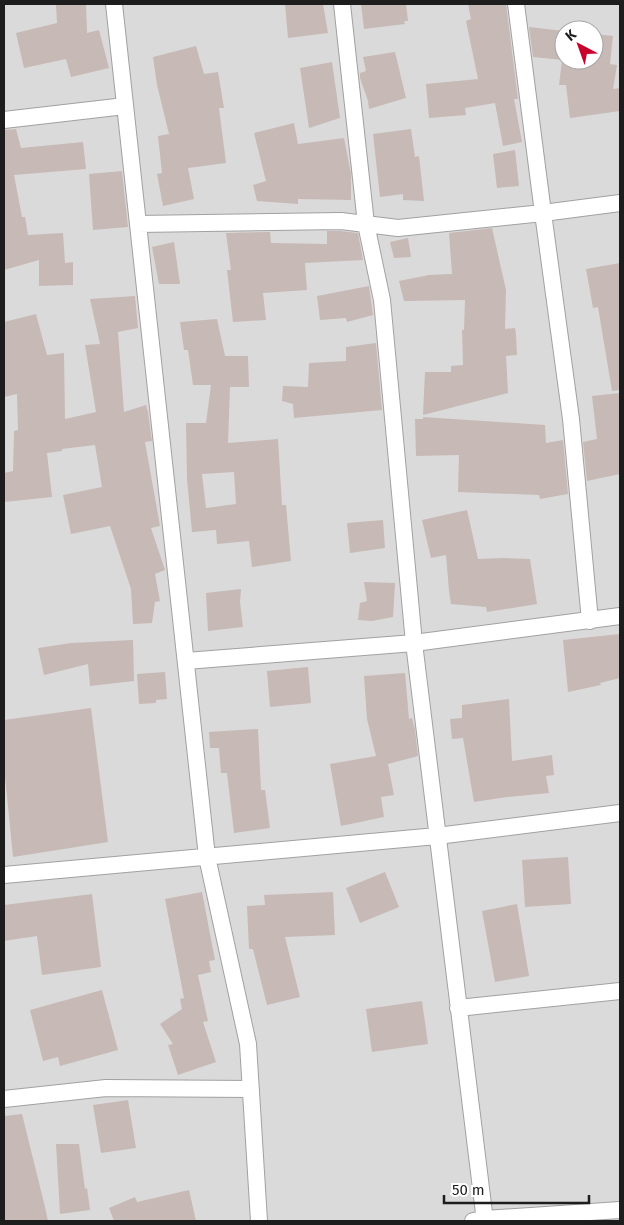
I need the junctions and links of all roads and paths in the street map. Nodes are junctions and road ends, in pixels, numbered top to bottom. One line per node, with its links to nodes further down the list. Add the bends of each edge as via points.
1 (114, 4): 4 (street)
2 (342, 4): 9 (street)
3 (516, 4): 7 (street)
4 (125, 106): 5 (street); 8 (street)
5 (4, 120)
6 (620, 203): 7 (street)
7 (543, 213): 9 (street, via 398,228); 11 (street, via 571,419)
8 (138, 224): 9 (street, via 342,221); 13 (street)
9 (366, 224): 12 (street, via 382,300)
10 (620, 616): 11 (street)
11 (590, 621): 12 (street)
12 (414, 643): 13 (street); 15 (street)
13 (186, 661): 16 (street)
14 (620, 813): 15 (street)
15 (437, 836): 16 (street); 19 (street)
16 (207, 857): 17 (street); 20 (street, via 248,1044)
17 (4, 875)
18 (620, 991): 19 (street)
19 (458, 1008): 24 (street)
20 (251, 1089): 21 (street, via 106,1088); 23 (street)
21 (4, 1099)
22 (620, 1210): 24 (street)
23 (259, 1221)
24 (481, 1221)

